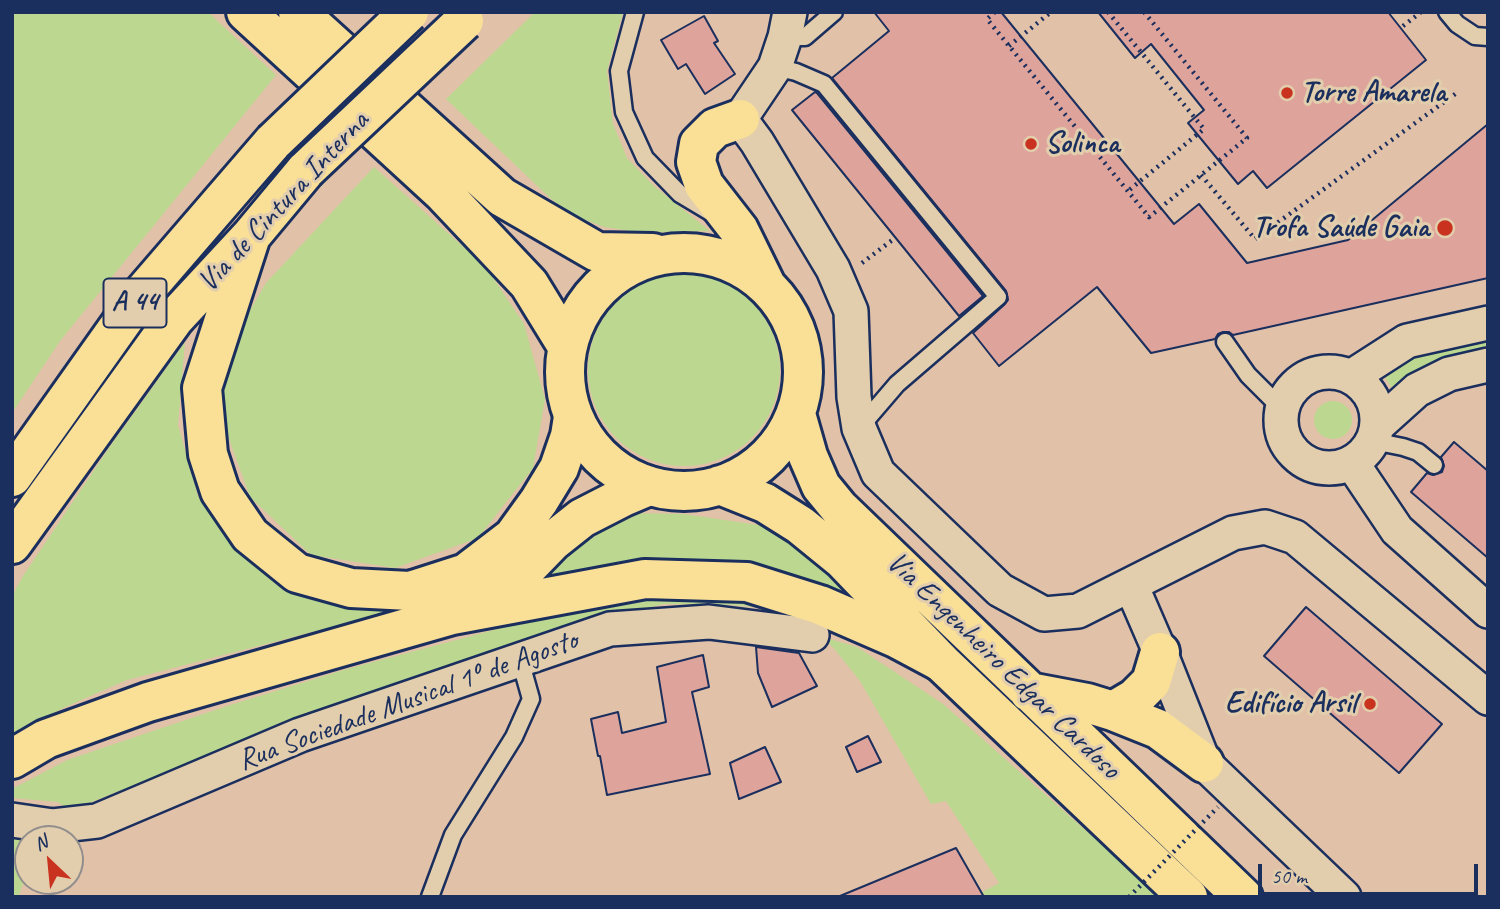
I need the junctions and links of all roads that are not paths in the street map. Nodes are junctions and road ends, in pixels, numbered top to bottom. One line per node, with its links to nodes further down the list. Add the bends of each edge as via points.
1 (246, 12): 17 (main road, via 442,192 529,284)
2 (298, 12): 13 (main road, via 502,197 597,253)
3 (409, 12): 26 (main road, Via de Cintura Interna / A 44, bridge, via 273,142 141,295)
4 (635, 12): 11 (lane, via 619,71 624,112 645,158 680,194)
5 (834, 12): 9 (lane, via 805,37)
6 (1447, 12): 8 (lane, via 1475,36)
7 (470, 17): 12 (main road, Via de Cintura Interna / A 44, bridge, via 306,170)
8 (1488, 37)
9 (783, 39): 10 (street); 23 (lane, via 796,72 824,84 998,297 897,384)
10 (740, 119): 11 (main road, via 715,128 699,144 696,162 704,185); 23 (street, via 833,270 851,312)
11 (739, 230): 14 (main road)
12 (251, 236): 22 (main road, via 202,388 208,454 220,491 250,535 297,573 351,588 410,591 466,573 513,537 540,501 559,468); 29 (main road, Via de Cintura Interna / A 44, via 175,318)
13 (665, 253): 14 (main road, via 702,253 736,263); 17 (main road, via 631,265 602,285 580,313)
14 (765, 283): 21 (main road, via 788,311 801,344 804,379)
15 (1488, 323): 19 (street, via 1407,341)
16 (1226, 342): 20 (lane, via 1248,375)
17 (567, 346): 22 (main road, via 565,382)
18 (1486, 371): 24 (street, via 1449,374 1417,390)
19 (1351, 377): 20 (street, via 1323,372 1309,376 1297,384); 24 (street, via 1372,397 1377,411)
20 (1282, 409): 24 (street, via 1285,440 1306,463 1337,468)
21 (796, 414): 27 (main road, via 779,445 752,470); 37 (main road, Via Engenheiro Edgar Cardoso, via 821,486 839,508)
22 (573, 416): 28 (main road, via 591,447 618,471)
23 (859, 428): 30 (street, via 878,473 1000,590 1044,614 1078,611)
24 (1367, 443): 25 (lane, via 1403,447); 31 (street, via 1397,530)
25 (1434, 465)
26 (12, 477)
27 (720, 485): 28 (main road, via 685,491); 36 (main road, Via Engenheiro Edgar Cardoso, via 765,503 800,525 843,560)
28 (649, 486): 32 (main road, via 582,518 518,577)
29 (12, 544)
30 (1131, 585): 34 (street); 38 (street, via 1233,533 1265,527 1295,537)
31 (1488, 611)
32 (452, 615): 36 (main road, via 645,579 747,582 820,605); 40 (main road, via 148,702 46,739)
33 (812, 635): 35 (street, Rua Sociedade Musical 1º de Agosto, via 709,622 610,629)
34 (1160, 652): 39 (main road, via 1151,682); 41 (street)
35 (520, 660): 42 (street, Rua Sociedade Musical 1º de Agosto, via 300,735 97,821 53,826); 43 (lane, via 531,699 514,737 453,835)
36 (941, 662): 44 (main road, Via Engenheiro Edgar Cardoso)
37 (1029, 692): 39 (main road); 45 (main road, Via Engenheiro Edgar Cardoso)
38 (1488, 698)
39 (1113, 711): 41 (main road, via 1158,729)
40 (12, 759)
41 (1203, 763): 46 (street)
42 (12, 820)
43 (430, 897)
44 (1188, 897)
45 (1242, 897)
46 (1344, 897)

